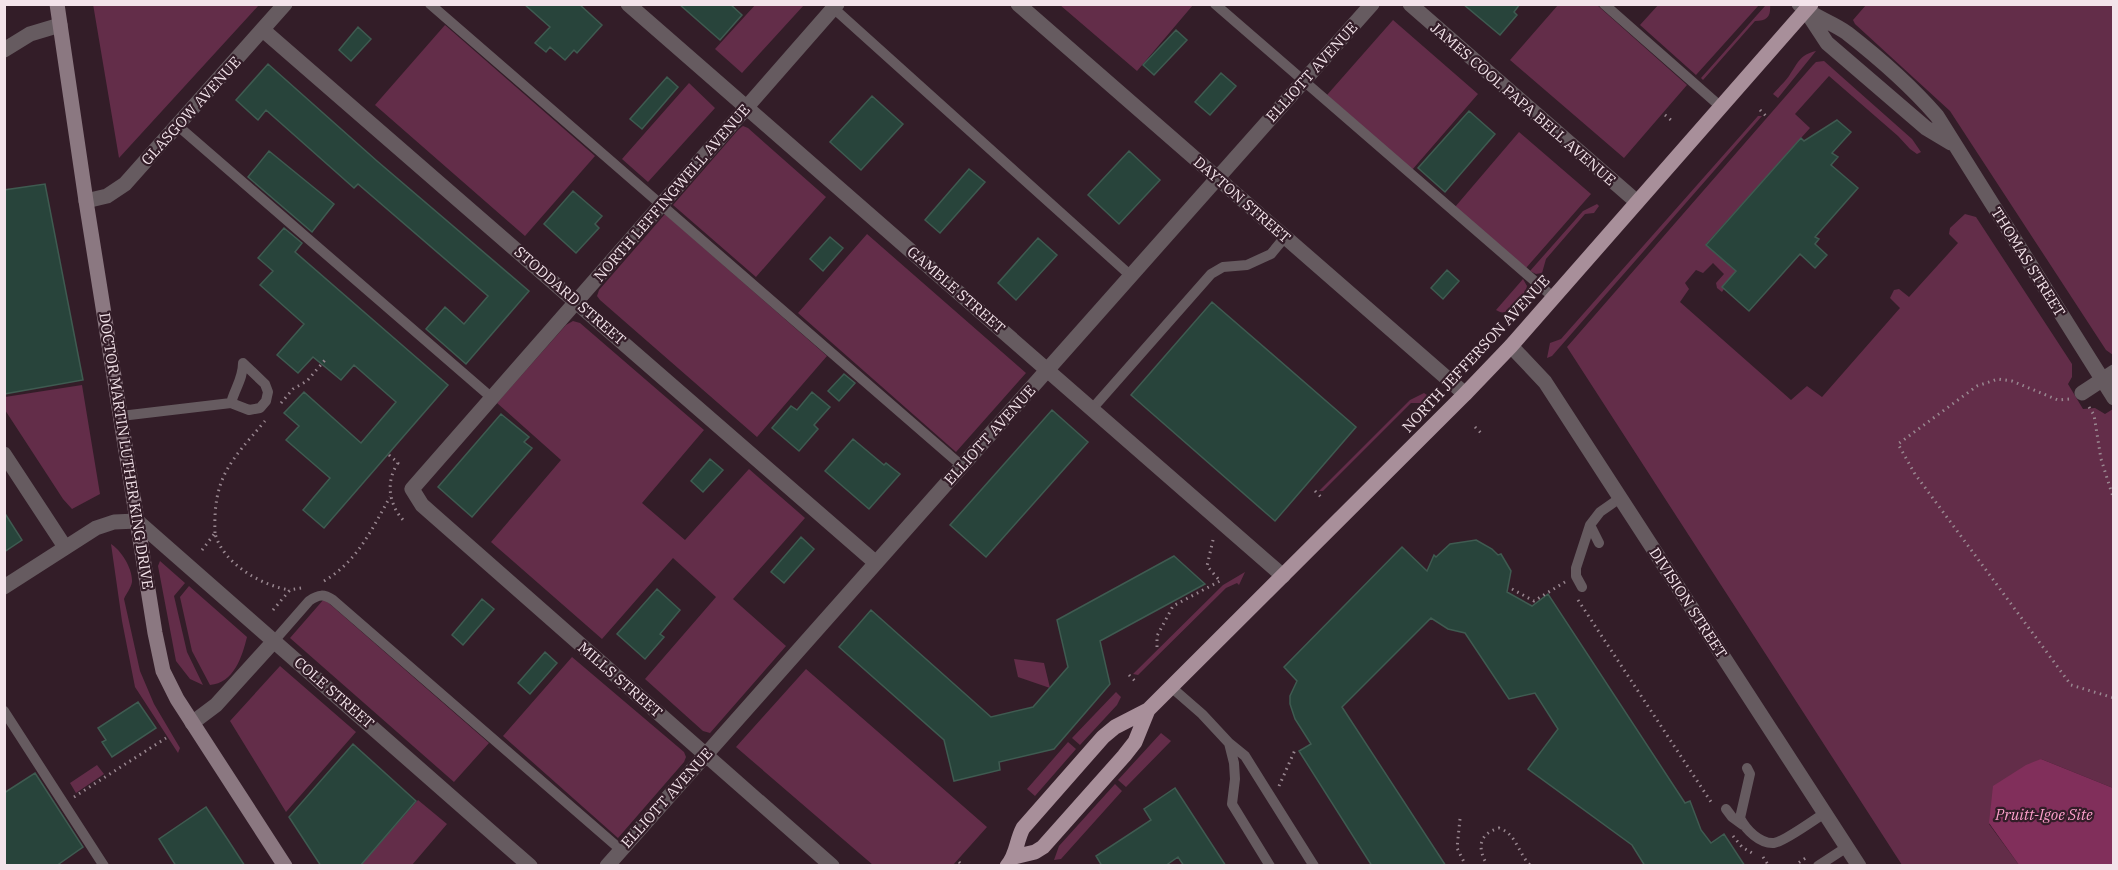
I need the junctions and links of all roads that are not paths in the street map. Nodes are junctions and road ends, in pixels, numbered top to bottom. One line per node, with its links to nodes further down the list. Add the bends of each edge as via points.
1 (57, 4): 12 (main road, DOCTOR MARTIN LUTHER KING DRIVE)
2 (285, 4): 13 (street, GLASGOW AVENUE)
3 (430, 4): 22 (lane)
4 (628, 4): 17 (street, GAMBLE STREET)
5 (1018, 4): 19 (street, DAYTON STREET)
6 (1215, 4): 15 (lane)
7 (1372, 4): 15 (street, ELLIOTT AVENUE)
8 (1410, 4): 21 (street, JAMES COOL PAPA BELL AVENUE)
9 (1604, 4): 16 (lane)
10 (833, 6): 17 (street, NORTH LEFFINGWELL AVENUE); 24 (lane)
11 (1805, 6): 16 (main road, NORTH JEFFERSON AVENUE); 29 (street, THOMAS STREET, via 1827,43 1926,128 1953,144)
12 (60, 25): 14 (street, via 30,34); 20 (main road, DOCTOR MARTIN LUTHER KING DRIVE)
13 (263, 30): 18 (street, GLASGOW AVENUE); 26 (street, STODDARD STREET)
14 (4, 50)
15 (1303, 82): 19 (street, ELLIOTT AVENUE); 25 (lane)
16 (1721, 107): 21 (main road, NORTH JEFFERSON AVENUE)
17 (746, 108): 22 (street, NORTH LEFFINGWELL AVENUE); 28 (street, GAMBLE STREET)
18 (178, 126): 20 (street, GLASGOW AVENUE, via 125,184); 32 (lane)
19 (1217, 178): 23 (street, DAYTON STREET); 24 (street, ELLIOTT AVENUE)
20 (86, 201): 36 (main road, DOCTOR MARTIN LUTHER KING DRIVE)
21 (1637, 202): 25 (main road, NORTH JEFFERSON AVENUE)
22 (662, 204): 26 (street, NORTH LEFFINGWELL AVENUE); 38 (lane)
23 (1285, 237): 31 (street, DAYTON STREET); 35 (lane, via 1271,254 1210,274)
24 (1131, 276): 28 (street, ELLIOTT AVENUE)
25 (1553, 297): 27 (main road, NORTH JEFFERSON AVENUE)
26 (577, 301): 32 (street, NORTH LEFFINGWELL AVENUE); 45 (street, STODDARD STREET)
27 (1511, 346): 31 (main road, NORTH JEFFERSON AVENUE); 40 (street, DIVISION STREET, via 1545,382)
28 (1047, 370): 35 (street, GAMBLE STREET); 38 (street, ELLIOTT AVENUE)
29 (2108, 376): 30 (street); 33 (street, THOMAS STREET)
30 (2082, 393)
31 (1465, 394): 46 (main road, NORTH JEFFERSON AVENUE)
32 (492, 398): 39 (street, NORTH LEFFINGWELL AVENUE)
33 (2114, 398)
34 (231, 403): 36 (lane)
35 (1092, 409): 46 (street, GAMBLE STREET)
36 (121, 416): 41 (main road, DOCTOR MARTIN LUTHER KING DRIVE)
37 (4, 454): 44 (street)
38 (962, 466): 45 (street, ELLIOTT AVENUE)
39 (412, 489): 55 (street, MILLS STREET, via 422,505)
40 (1620, 498): 42 (lane); 58 (street, DIVISION STREET)
41 (137, 520): 44 (street, via 106,524); 49 (street, COLE STREET); 53 (main road, DOCTOR MARTIN LUTHER KING DRIVE, via 163,670)
42 (1590, 525): 43 (lane); 48 (lane, via 1576,568)
43 (1599, 543)
44 (65, 547): 47 (street)
45 (876, 563): 55 (street, ELLIOTT AVENUE)
46 (1283, 576): 50 (main road, NORTH JEFFERSON AVENUE)
47 (4, 587)
48 (1577, 589)
49 (274, 641): 53 (street, via 216,705); 61 (lane, via 309,601 325,595); 65 (street, COLE STREET)
50 (1171, 687): 51 (main road, NORTH JEFFERSON AVENUE); 54 (lane)
51 (1149, 710): 62 (main road, NORTH JEFFERSON AVENUE, via 1124,756 1044,847); 62 (main road, NORTH JEFFERSON AVENUE, via 1103,737 1023,828)
52 (4, 711): 63 (lane)
53 (192, 723): 64 (main road, DOCTOR MARTIN LUTHER KING DRIVE)
54 (1229, 743): 68 (lane, via 1235,778 1232,804); 69 (lane, via 1245,756)
55 (705, 755): 61 (street, ELLIOTT AVENUE); 67 (street, MILLS STREET)
56 (1747, 768): 59 (lane, via 1750,774 1740,818)
57 (1722, 812): 59 (lane)
58 (1825, 813): 59 (lane, via 1773,843 1760,839); 60 (street, DIVISION STREET)
59 (1744, 826)
60 (1847, 847): 70 (lane); 71 (street, DIVISION STREET)
61 (621, 850): 66 (street, ELLIOTT AVENUE)
62 (1015, 863)
63 (104, 866)
64 (285, 866)
65 (531, 866)
66 (607, 866)
67 (832, 866)
68 (1270, 866)
69 (1314, 866)
70 (1818, 866)
71 (1859, 866)

